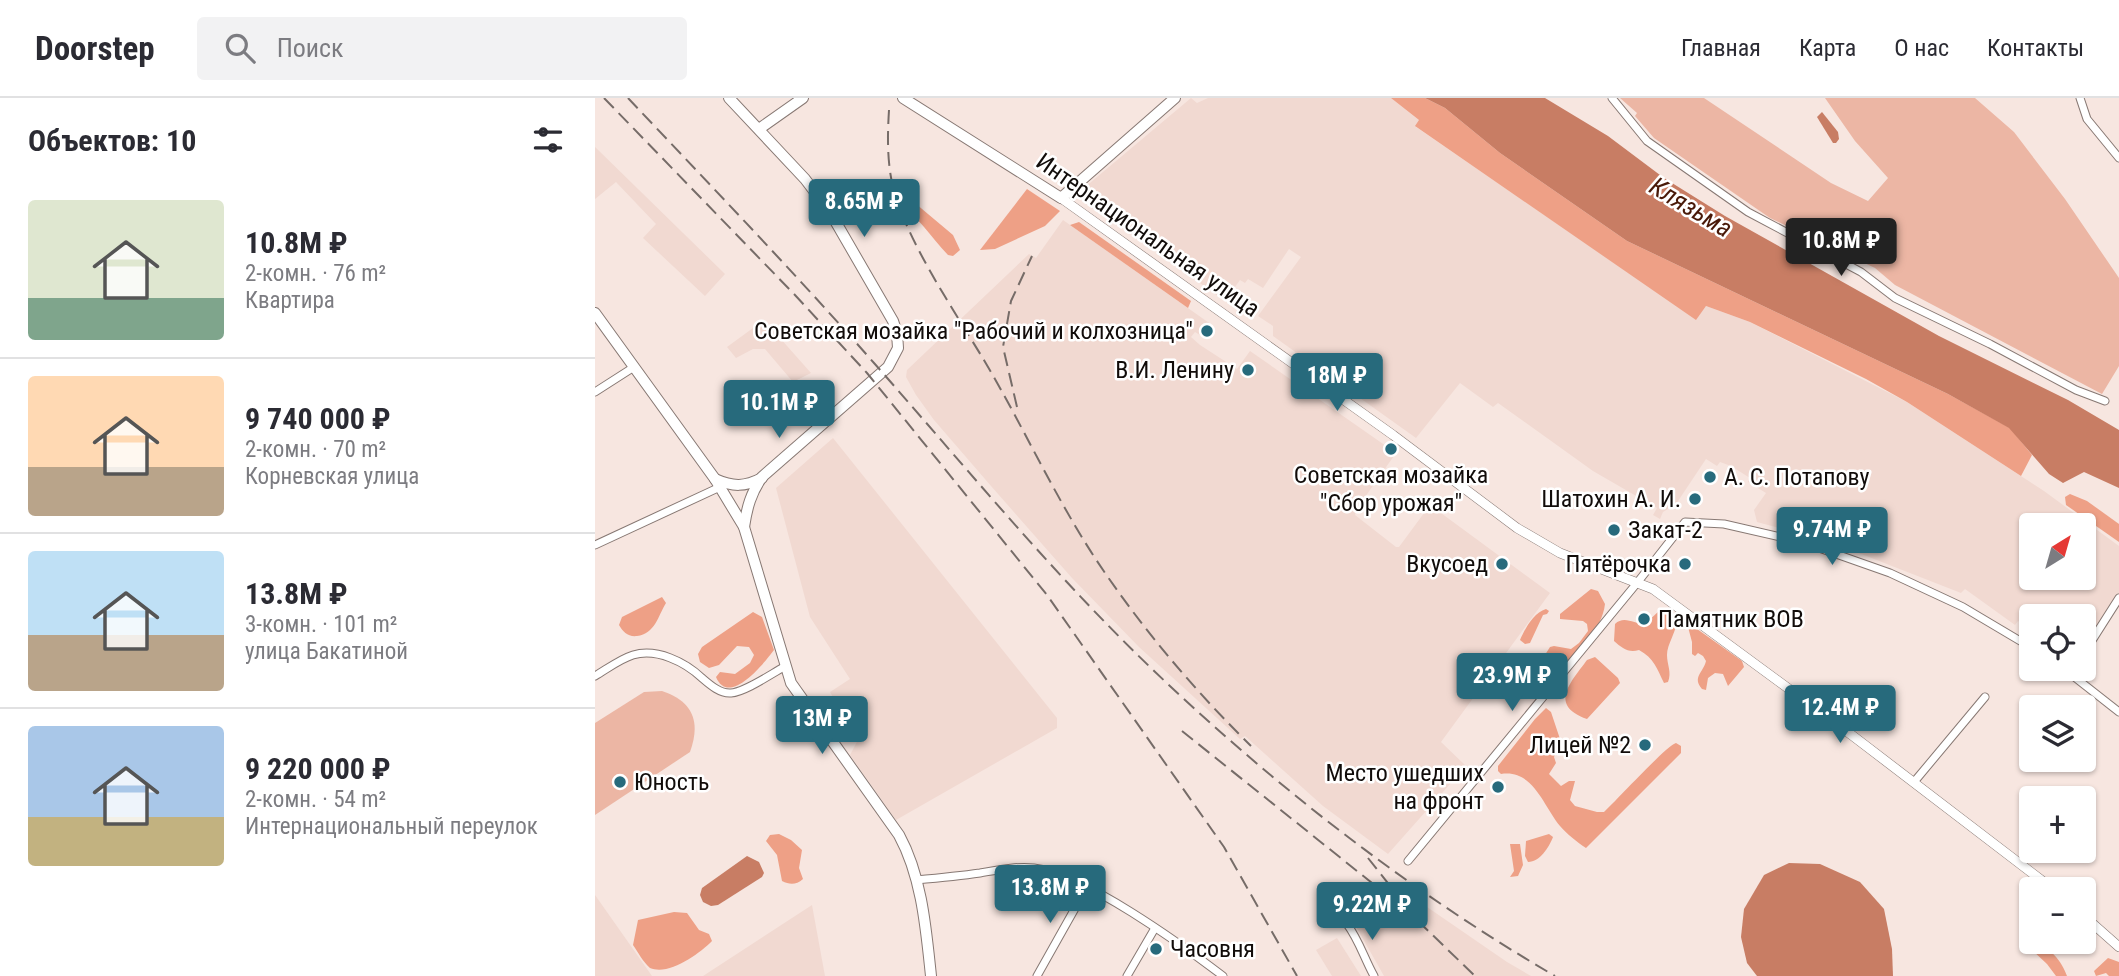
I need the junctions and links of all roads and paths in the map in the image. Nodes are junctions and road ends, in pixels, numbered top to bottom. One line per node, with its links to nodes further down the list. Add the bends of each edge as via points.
1 (729, 98): 7 (main road)
2 (803, 98): 7 (main road)
3 (903, 98): 9 (main road, Интернациональная улица)
4 (1175, 98): 9 (main road)
5 (1612, 98): 13 (street, via 1647,141 1748,212 1860,272 1895,298)
6 (2080, 98): 8 (street, via 2087,119)
7 (759, 129): 14 (main road, via 830,212 887,307 898,348 888,367)
8 (2119, 158)
9 (1061, 198): 18 (street, Интернациональная улица, via 1517,528 1560,554)
10 (595, 313): 11 (main road)
11 (634, 367): 12 (street); 15 (main road)
12 (595, 392)
13 (2105, 401)
14 (762, 477): 15 (main road, via 738,486); 16 (main road, via 747,506)
15 (717, 483): 16 (main road); 17 (street)
16 (744, 527): 22 (main road)
17 (595, 545)
18 (1637, 583): 21 (street, via 1685,522 1724,524 1802,542 1890,573 1963,607); 27 (street, Интернациональная улица, via 1653,589); 28 (street)
19 (2119, 598): 20 (street)
20 (2096, 634)
21 (2019, 640)
22 (784, 667): 23 (street, via 731,693 680,662 643,653); 30 (main road, via 798,696 899,835)
23 (595, 676)
24 (2082, 681): 26 (street)
25 (1985, 697): 27 (street)
26 (2119, 712)
27 (1914, 782): 29 (street, Интернациональная улица)
28 (1408, 861)
29 (2037, 877)
30 (916, 880): 31 (street, via 1034,868); 36 (main road)
31 (1087, 887): 34 (street); 37 (street)
32 (1347, 924): 40 (street)
33 (2096, 927): 35 (street)
34 (1155, 928): 38 (street); 39 (street)
35 (2119, 947)
36 (931, 976)
37 (1037, 976)
38 (1127, 976)
39 (1223, 976)
40 (1374, 976)

